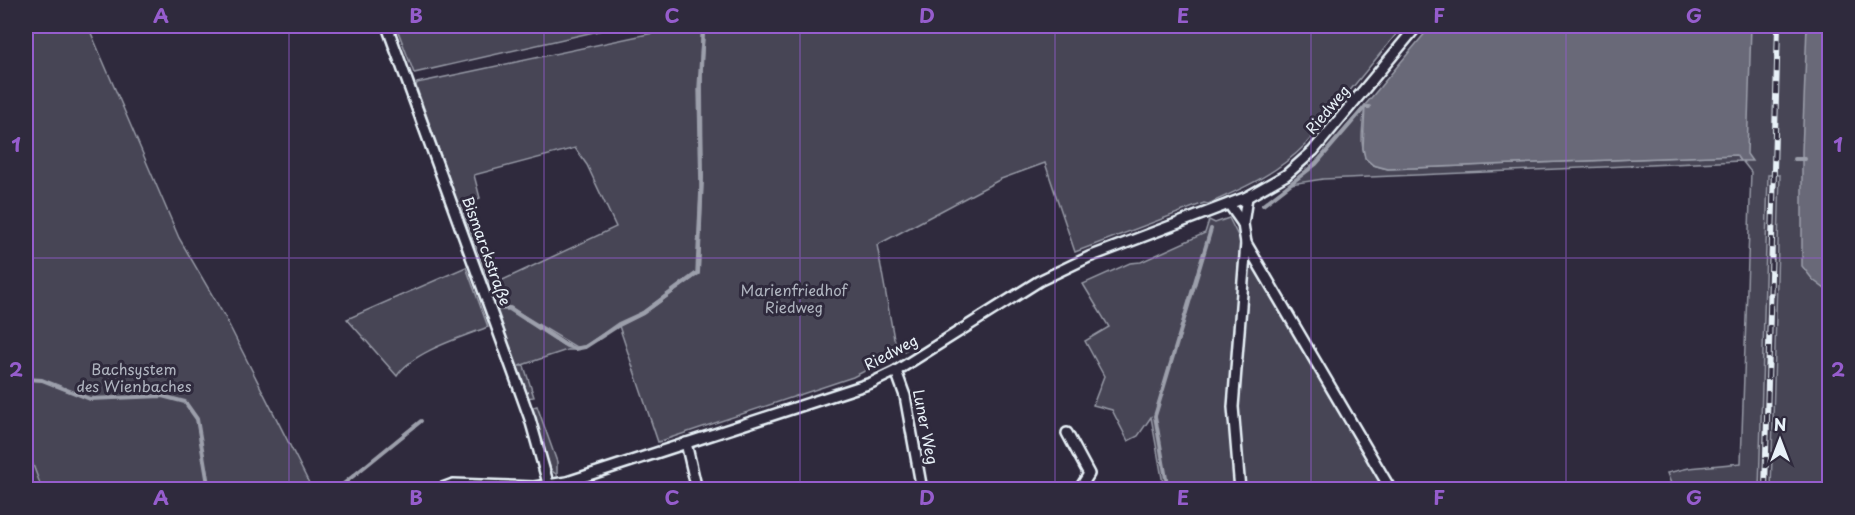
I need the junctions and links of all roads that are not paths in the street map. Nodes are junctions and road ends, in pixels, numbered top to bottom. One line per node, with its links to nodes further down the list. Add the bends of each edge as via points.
1 (387, 26): 10 (street, Bismarckstraße, via 519,389)
2 (1417, 26): 3 (street, Riedweg, via 1313,151 1286,175)
3 (1247, 198): 4 (street, Riedweg); 5 (street)
4 (1229, 204): 5 (street); 7 (street, Riedweg, via 1089,257 1039,281)
5 (1243, 224): 6 (street)
6 (1246, 243): 15 (street, via 1233,407); 16 (street)
7 (896, 371): 9 (street, Riedweg); 13 (street, Luner Weg, via 905,396)
8 (1067, 433): 14 (street, via 1089,474)
9 (686, 443): 10 (street, Riedweg); 12 (street)
10 (550, 488): 11 (street, Riedweg, via 453,484)
11 (437, 489)
12 (697, 489)
13 (922, 489)
14 (1079, 489)
15 (1240, 489)
16 (1391, 489)

